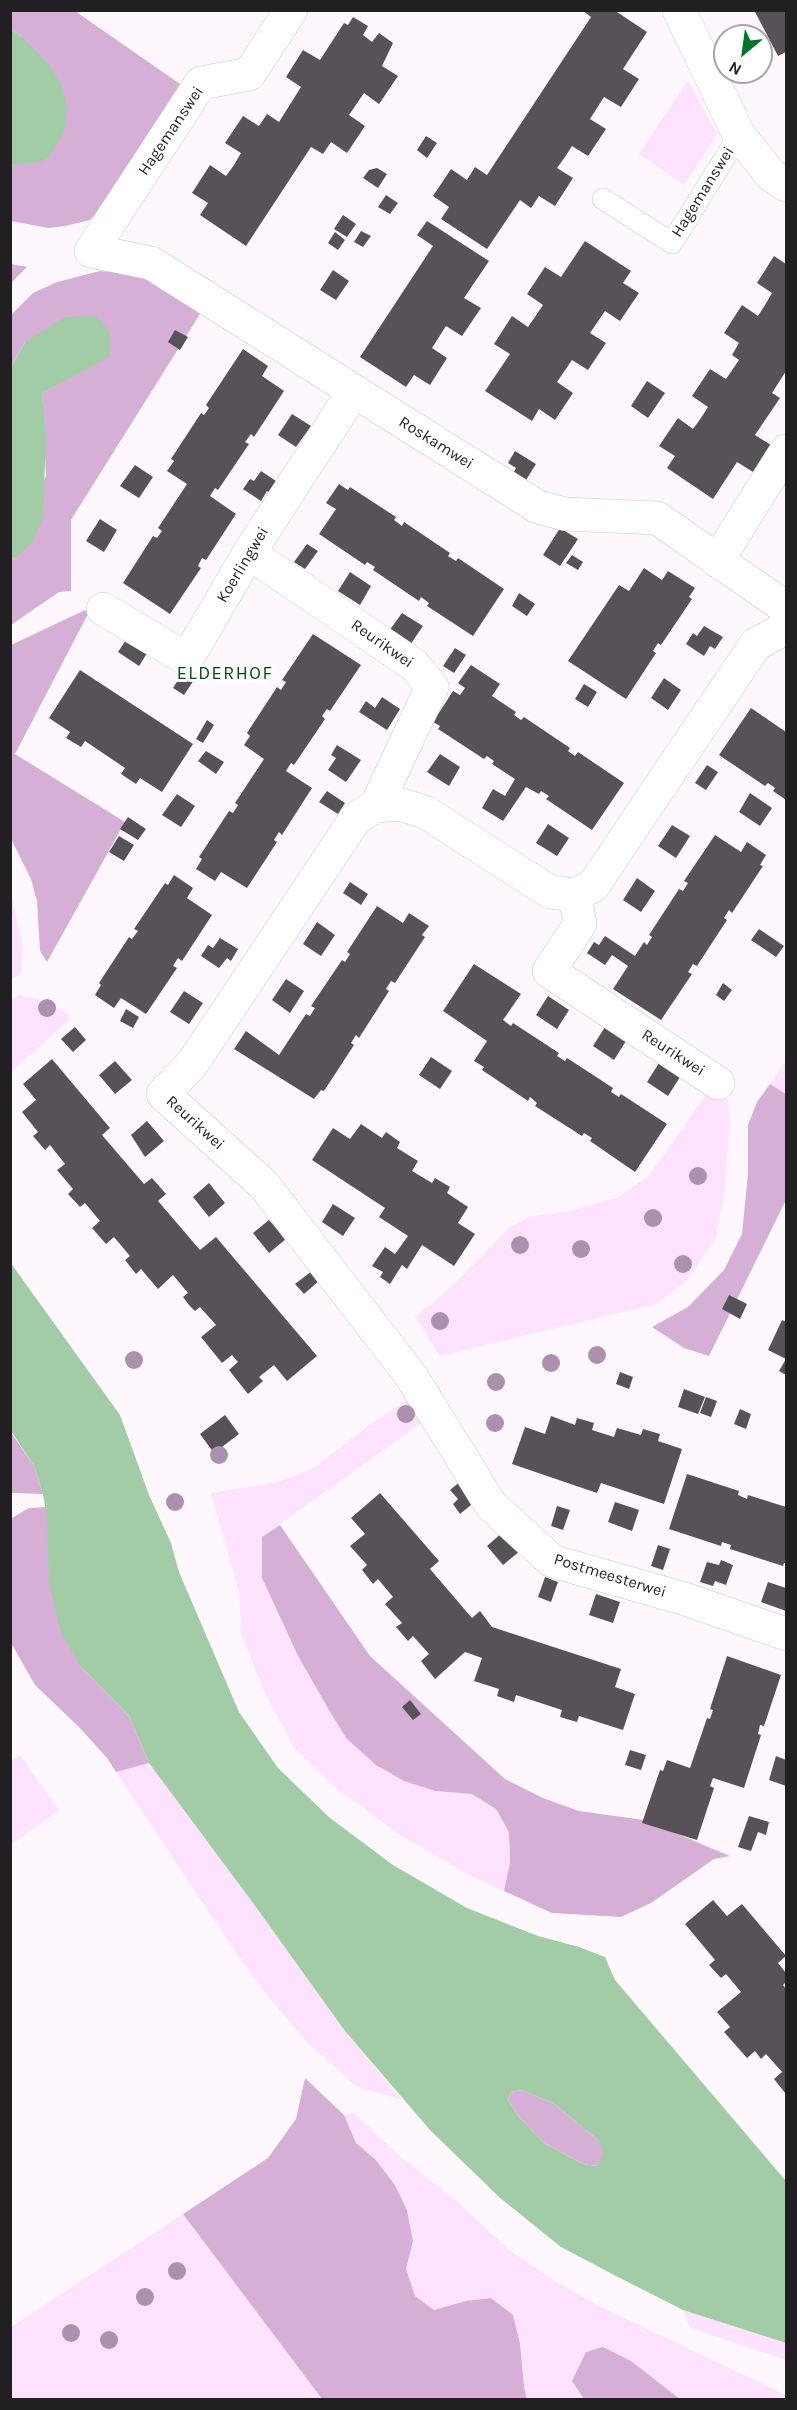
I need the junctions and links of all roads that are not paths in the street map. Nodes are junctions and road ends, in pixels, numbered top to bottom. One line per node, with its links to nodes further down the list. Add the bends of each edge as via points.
1 (291, 10): 6 (street, Hagemanswei, via 249,74 201,83)
2 (679, 10): 3 (street, Hagemanswei)
3 (739, 135): 4 (street, Hagemanswei, via 771,175); 5 (lane, Hagemanswei, via 672,243)
4 (786, 185)
5 (603, 199)
6 (90, 251): 7 (street, Roskamwei, via 151,263)
7 (354, 391): 9 (street, Koerlingwei); 10 (street, Roskamwei, via 538,507 564,514 657,518)
8 (786, 451): 10 (street)
9 (249, 553): 12 (street, Koerlingwei, via 187,659); 14 (street, Reurikwei, via 414,665 432,687)
10 (717, 561): 11 (street, Roskamwei)
11 (786, 608)
12 (103, 609)
13 (786, 628): 15 (street, via 756,644 593,885)
14 (376, 806): 15 (street, via 399,804 425,812 550,892); 17 (street, Reurikwei, via 356,818 192,1064 163,1094 264,1185)
15 (575, 895): 16 (street, Reurikwei, via 580,924 549,971)
16 (718, 1083)
17 (411, 1376): 18 (street, Postmeesterwei, via 491,1505 552,1561 685,1599)
18 (786, 1634)

